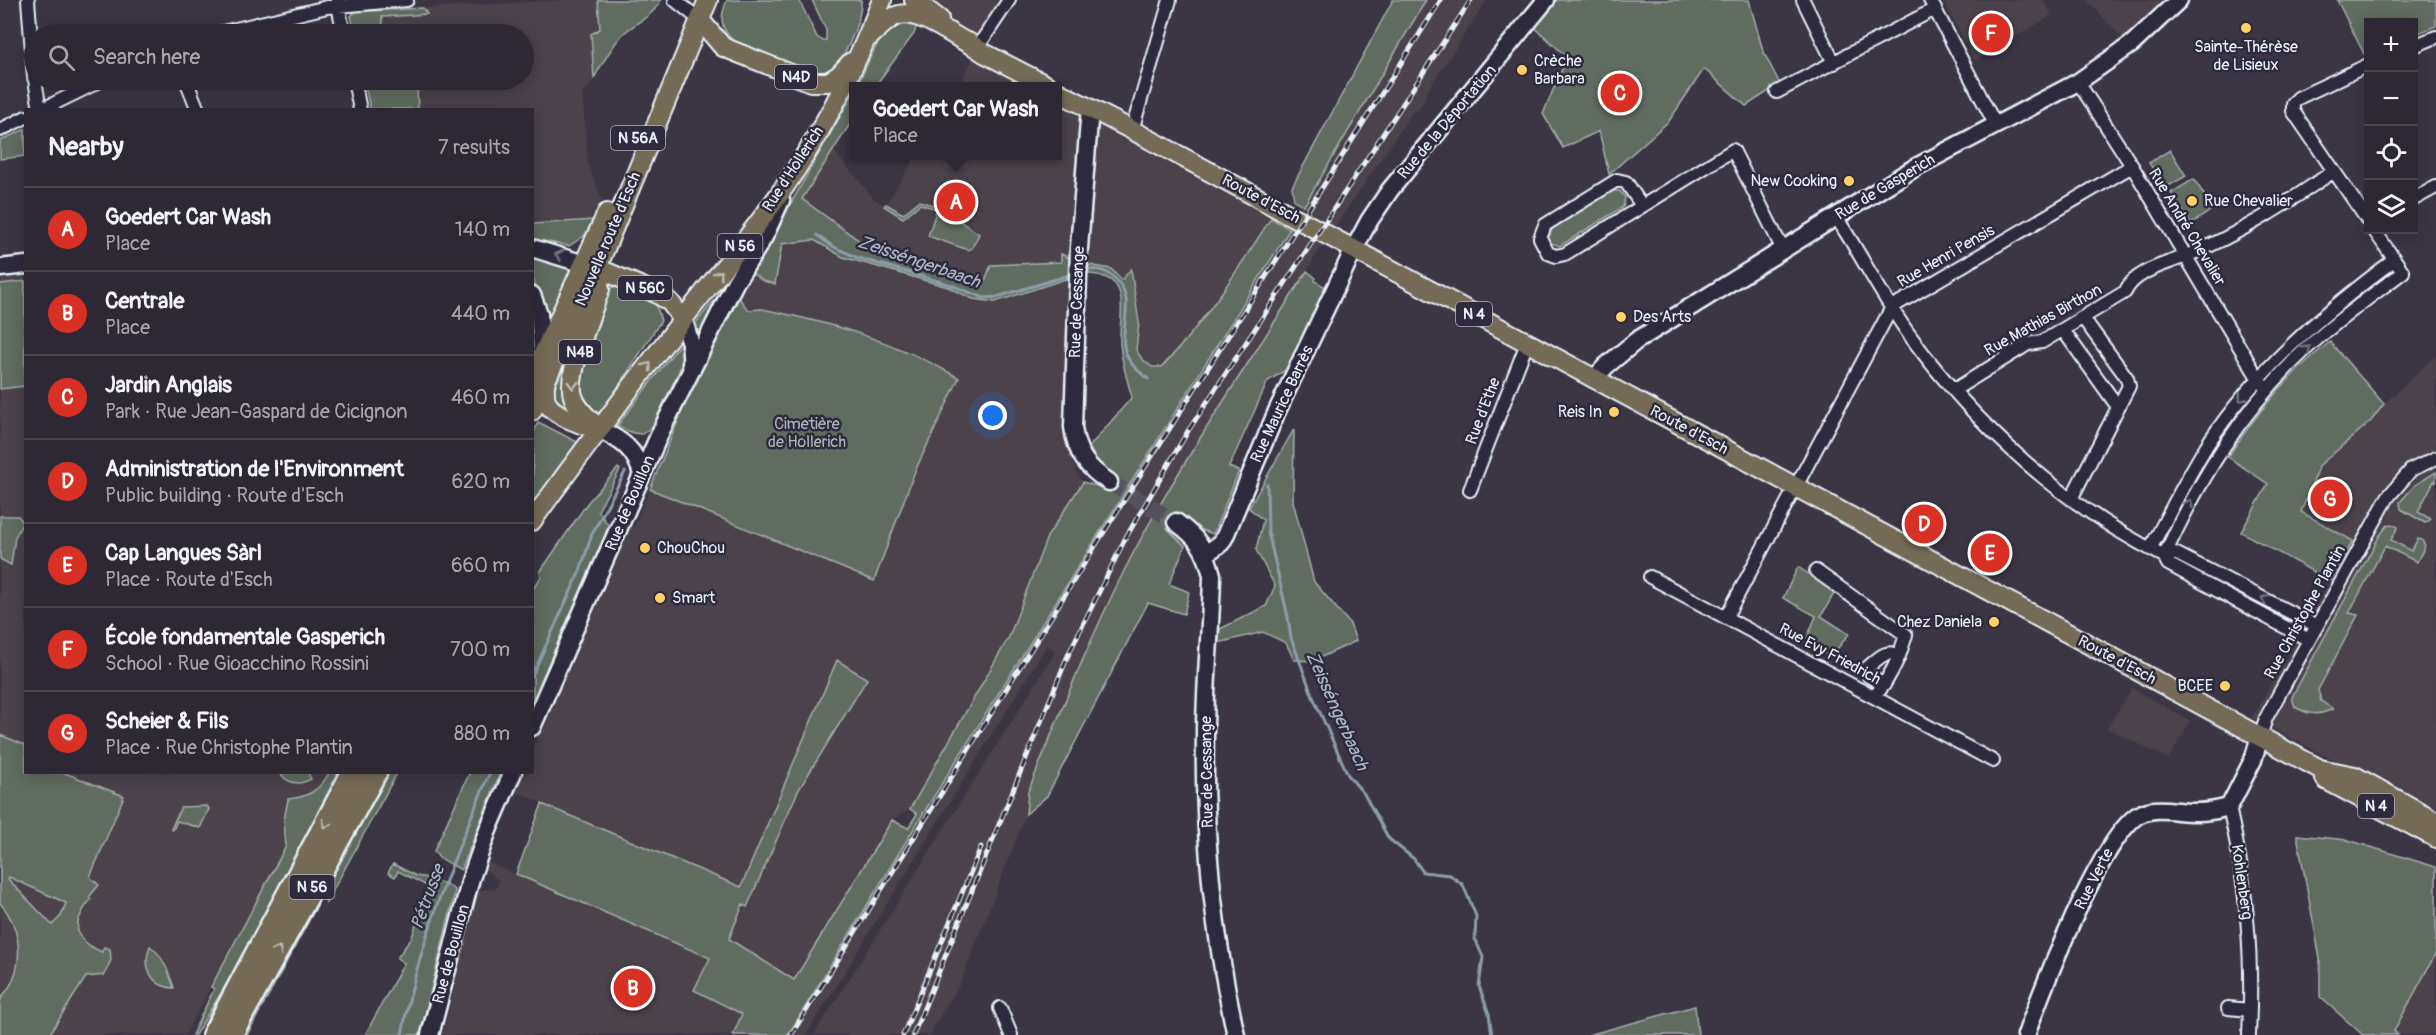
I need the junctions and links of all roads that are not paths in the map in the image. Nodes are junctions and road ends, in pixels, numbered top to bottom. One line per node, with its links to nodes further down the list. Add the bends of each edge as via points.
1 (28, 0): 18 (street)
2 (407, 0): 15 (street)
3 (675, 0): 17 (street)
4 (706, 0): 17 (main road, Nouvelle route d'Esch / N 56A)
5 (717, 0): 22 (main road, via 711,26)
6 (870, 0): 23 (main road, N 56)
7 (882, 0): 23 (main road, N 56)
8 (914, 0): 25 (main road)
9 (924, 0): 25 (main road)
10 (1009, 0): 25 (street)
11 (1170, 0): 44 (street)
12 (1546, 0): 56 (street, Rue de la Déportation, via 1390,190)
13 (1803, 0): 26 (street)
14 (2179, 0): 29 (street, Rue de Gasperich, via 2132,44)
15 (337, 3): 19 (street); 20 (street)
16 (1933, 5): 26 (street); 42 (street)
17 (695, 16): 22 (main road); 61 (main road, Nouvelle route d'Esch / N 56A)
18 (30, 24)
19 (254, 24)
20 (342, 24)
21 (2436, 37): 24 (street)
22 (715, 38): 23 (main road, N4D, via 733,52 818,83 839,75)
23 (867, 39): 25 (main road, via 890,19 908,14 922,17); 46 (main road, Rue d'Hollerich / N 56, via 839,97)
24 (2418, 44)
25 (977, 48): 28 (main road)
26 (1834, 63): 34 (street)
27 (2364, 67): 47 (street, via 2298,98 2293,104 2293,111)
28 (1039, 82)
29 (2078, 82): 42 (street, Rue de Gasperich); 45 (street, Rue André Chevalier)
30 (37, 90): 36 (street)
31 (82, 90): 37 (street)
32 (190, 90): 38 (street)
33 (356, 90): 39 (street)
34 (1777, 92)
35 (1062, 94): 40 (main road, Route d'Esch / N 4)
36 (41, 108)
37 (45, 108)
38 (197, 108)
39 (360, 108)
40 (1090, 108): 44 (main road, Route d'Esch / N 4); 86 (street, Rue de Cessange, via 1072,427 1086,464)
41 (24, 118): 43 (street)
42 (1995, 124): 52 (street, Rue de Gasperich)
43 (0, 130)
44 (1132, 130): 56 (main road, Route d'Esch / N 4)
45 (2132, 166): 58 (street, Rue André Chevalier); 66 (street, Rue Henri Pensis)
46 (795, 171): 54 (main road, Rue d'Hollerich / N 56); 63 (street, Rue de Bouillon, via 764,237)
47 (2334, 171): 51 (street); 58 (street, Rue Mathias Birthon, via 2279,209)
48 (2436, 187): 49 (street)
49 (2418, 197)
50 (1642, 206): 50 (street, via 1626,182 1617,180 1545,225 1540,238 1548,253 1565,254); 57 (street, via 1733,150)
51 (2364, 215)
52 (1836, 217): 57 (street, Rue de Gasperich); 66 (street)
53 (2377, 234): 59 (street)
54 (741, 245): 63 (street, Rue de Bouillon, via 742,262); 69 (main road, Rue d'Hollerich / N 56, one-way to 54)
55 (534, 249): 61 (street, one-way to 55)
56 (1354, 249): 71 (main road, Route d'Esch / N 4); 93 (street, Rue Maurice Barrès, via 1277,411 1225,537)
57 (1783, 250): 74 (street, Rue de Gasperich, via 1623,350)
58 (2185, 256): 68 (street, Rue Mathias Birthon, via 2129,283 2125,292); 75 (street, Rue André Chevalier)
59 (2396, 262): 65 (street); 67 (street, via 2403,272)
60 (24, 265): 62 (street)
61 (590, 266): 69 (main road, N 56C, via 656,293 670,302); 72 (main road, N 56A); 76 (main road, Nouvelle route d'Esch / N 56A); 81 (main road, N4B, one-way to 81, via 600,289 571,388 576,404)
62 (0, 268)
63 (735, 283): 73 (street, Rue de Bouillon)
64 (534, 300): 72 (street)
65 (2341, 300): 67 (street); 75 (street)
66 (1892, 307): 78 (street, via 1909,336); 87 (street, Rue Henri Pensis)
67 (2350, 312): 77 (street, one-way to 67, via 2305,350)
68 (2083, 318): 70 (street, Rue Mathias Birthon); 80 (street, via 2127,378 2129,386)
69 (683, 320): 73 (street, via 692,352); 81 (main road, N 56, one-way to 69)
70 (2063, 330): 78 (street, Rue Mathias Birthon, via 2042,342 2028,344); 80 (street)
71 (1527, 343): 74 (main road, Route d'Esch / N 4); 88 (street, Rue d'Ethe)
72 (542, 354): 76 (main road)
73 (691, 369): 82 (street, Rue de Bouillon)
74 (1594, 379): 87 (main road, Route d'Esch / N 4)
75 (2257, 379): 77 (street, Rue André Chevalier); 92 (street, one-way to 92, via 2207,446)
76 (539, 381): 79 (main road, Nouvelle route d'Esch / N 56A); 81 (main road, N4B, via 551,409 581,425)
77 (2268, 389): 94 (street, one-way to 77, via 2220,451)
78 (1954, 390): 89 (street, via 2008,446)
79 (534, 402)
80 (2118, 407): 89 (street)
81 (599, 429): 83 (street, Rue de Bouillon); 90 (main road, N 56)
82 (661, 431): 83 (street, via 645,440); 85 (street, Rue de Bouillon)
83 (623, 441): 85 (street, via 632,450)
84 (2436, 458): 98 (street, Rue Christophe Plantin, via 2411,471 2388,497)
85 (642, 475): 103 (street, Rue de Bouillon)
86 (1109, 482)
87 (1795, 487): 97 (street, Rue Henri Pensis); 104 (main road, Route d'Esch / N 4)
88 (1470, 490)
89 (2071, 499): 92 (street)
90 (534, 518)
91 (1176, 522): 93 (street, Rue de Cessange, via 1194,536)
92 (2150, 549): 94 (street)
93 (1206, 553): 123 (street, Rue de Cessange, via 1212,575 1204,733 1205,804 1222,974)
94 (2164, 556): 98 (street, one-way to 94, via 2175,553); 99 (street, via 2168,564)
95 (1816, 571): 100 (street, via 1906,635)
96 (1650, 577): 97 (street, Rue Evy Friedrich)
97 (1726, 617): 102 (street, Rue Evy Friedrich)
98 (2317, 627): 99 (street, Rue Christophe Plantin)
99 (2309, 640): 104 (street, Rue Christophe Plantin, via 2266,718)
100 (1899, 656): 101 (street); 101 (street, via 1887,652 1867,668 1869,676)
101 (1884, 685): 102 (street)
102 (1874, 697): 105 (street, Rue Evy Friedrich)
103 (534, 723)
104 (2260, 737): 106 (main road, Route d'Esch / N 4); 110 (street)
105 (1993, 761)
106 (2320, 769): 111 (main road, Route d'Esch / N 4, via 2355,776); 112 (main road, Route d'Esch / N 4, via 2326,780)
107 (352, 774): 113 (highway, N 56, one-way to 113)
108 (375, 774): 113 (highway, N 56, one-way to 108)
109 (512, 774): 121 (street, Rue de Bouillon, via 471,878)
110 (2229, 807): 116 (street, Kohlenberg, via 2251,941); 124 (street, Rue Verte, via 2142,813 2130,822 2091,882 2046,978)
111 (2436, 821)
112 (2436, 838)
113 (243, 995): 117 (highway); 118 (highway, N 56); 119 (highway, N 56); 120 (highway, N 56)
114 (1000, 1008): 122 (street)
115 (2228, 1008): 116 (street)
116 (2250, 1010): 125 (street, Kohlenberg)
117 (203, 1035)
118 (213, 1035)
119 (231, 1035)
120 (237, 1035)
121 (430, 1035)
122 (1011, 1035)
123 (1236, 1035)
124 (2026, 1035)
125 (2249, 1035)

